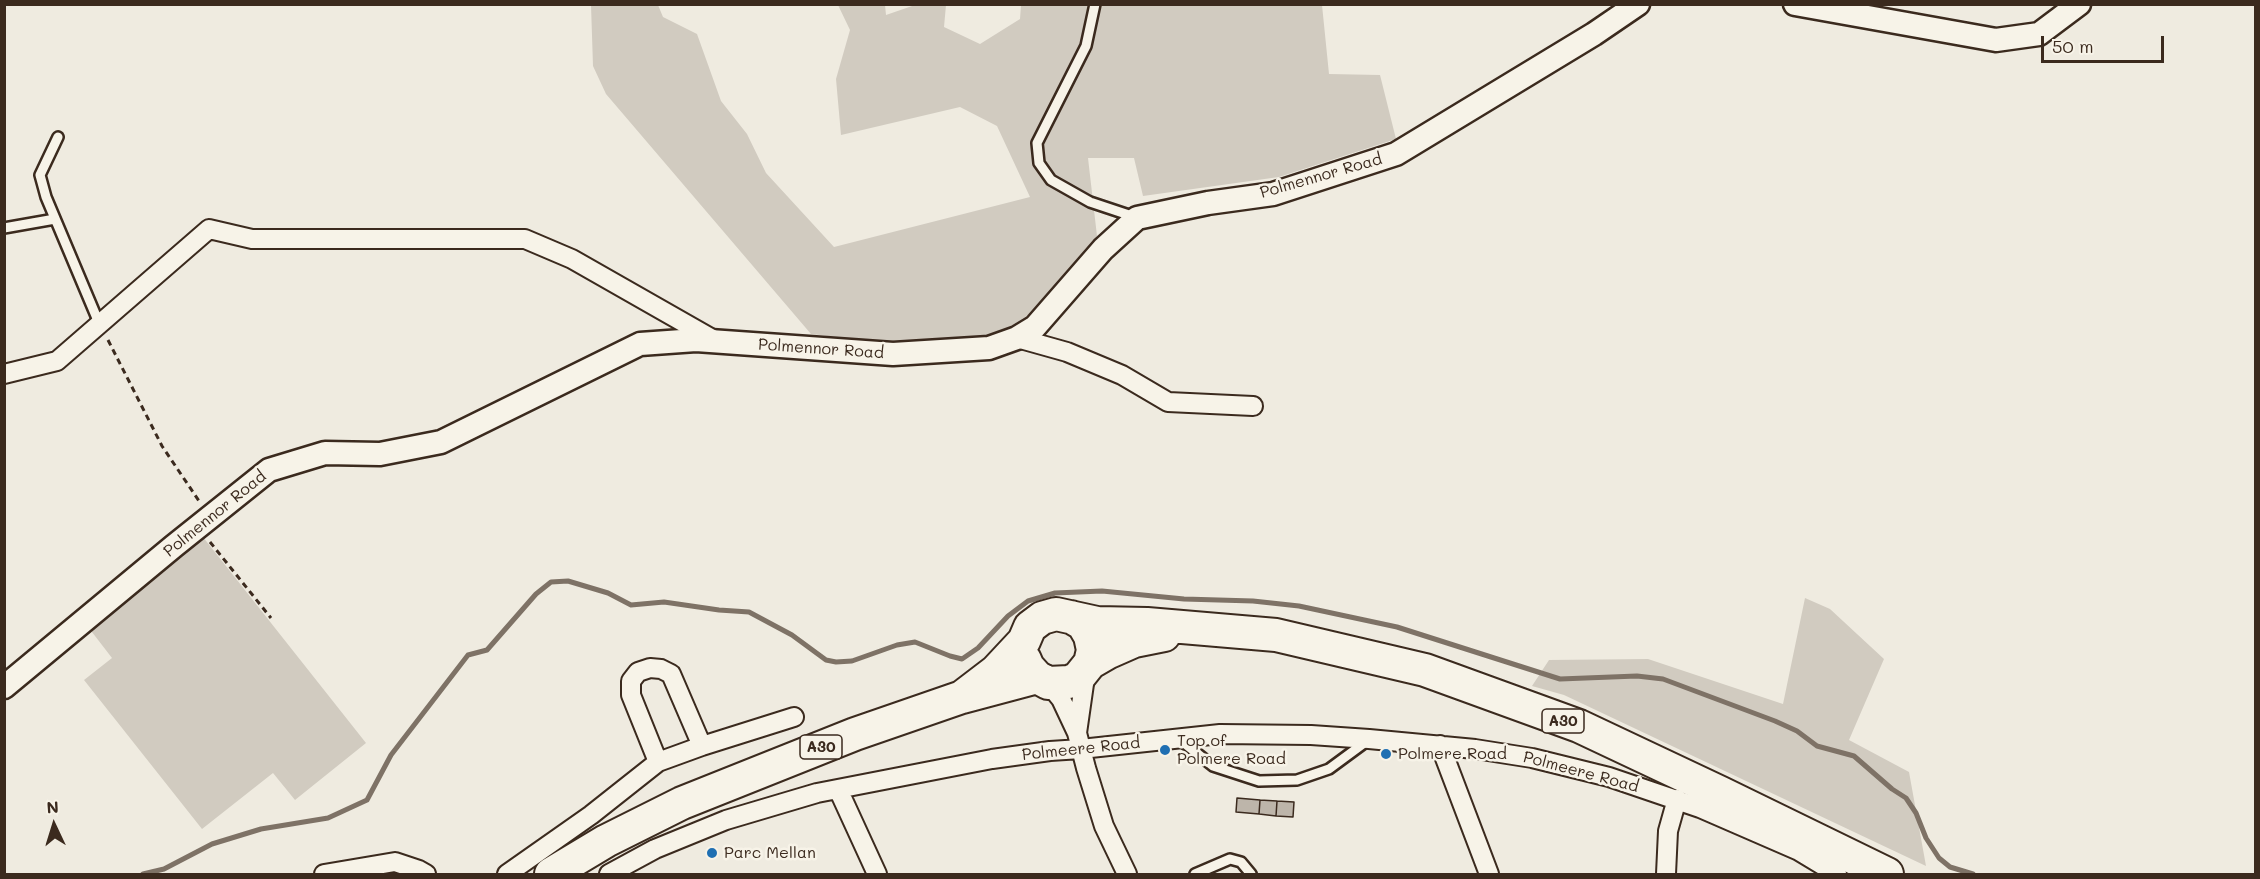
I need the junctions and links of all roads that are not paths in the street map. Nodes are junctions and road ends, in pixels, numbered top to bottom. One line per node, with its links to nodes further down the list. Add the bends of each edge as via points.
1 (1095, 4): 6 (lane, via 1086,46 1037,143 1039,163 1051,180 1090,202)
2 (1638, 4): 6 (street, Polmennor Road, via 1396,154 1273,194)
3 (1795, 4): 4 (street, via 1996,40 2039,34)
4 (2079, 4)
5 (58, 137): 7 (lane, via 40,175)
6 (1137, 218): 10 (street, Polmennor Road, via 1103,249 1035,327)
7 (55, 219): 8 (lane); 9 (lane)
8 (4, 228)
9 (99, 323): 11 (street, via 208,229 252,239 525,239 572,260); 12 (street, via 57,361)
10 (1017, 338): 11 (street, Polmennor Road, via 989,348 893,354); 13 (street, via 1067,352 1122,375 1168,402)
11 (717, 342): 19 (street, Polmennor Road, via 640,344 441,442 380,454 325,453 269,470 201,518)
12 (4, 374)
13 (1253, 406)
14 (1071, 617): 15 (highway, A30, via 1097,623); 16 (highway, A30, via 1056,614 1042,618 1030,627); 17 (highway, via 1083,624 1090,636 1093,650)
15 (1219, 629): 17 (highway, A30, via 1134,642 1109,652); 42 (highway, A30, via 1276,635 1414,668 1568,722)
16 (1024, 641): 18 (highway, via 1028,667); 20 (highway, A30, via 996,671)
17 (1088, 667): 18 (highway, A30, via 1069,682); 24 (street)
18 (1042, 680): 20 (highway, A30); 24 (street, via 1061,699)
19 (4, 687)
20 (962, 697): 33 (highway, A30, via 855,734 682,803)
21 (794, 717): 26 (street)
22 (1179, 739): 23 (street, Polmeere Road, via 1220,734); 23 (lane, via 1213,766 1259,781 1297,780 1329,769); 24 (street, Polmeere Road)
23 (1369, 739): 25 (street, Polmeere Road)
24 (1079, 741): 28 (street, Polmeere Road, via 1050,750); 36 (street, via 1104,826)
25 (1440, 745): 29 (street, Polmeere Road, via 1532,758); 39 (street)
26 (702, 746): 27 (street); 27 (street, via 670,674 650,668 638,672 631,681 631,695)
27 (658, 762): 32 (street)
28 (838, 789): 34 (street, Polmeere Road, via 726,820 655,849); 35 (street)
29 (1677, 799): 40 (street, via 1668,831); 41 (street, Polmeere Road, via 1799,851)
30 (324, 874): 31 (street, via 395,862)
31 (426, 874)
32 (507, 874)
33 (551, 874)
34 (609, 874)
35 (877, 874)
36 (1127, 874)
37 (1195, 874): 38 (lane, via 1230,859 1241,862)
38 (1251, 874)
39 (1489, 874)
40 (1666, 874)
41 (1837, 874)
42 (1887, 874)

